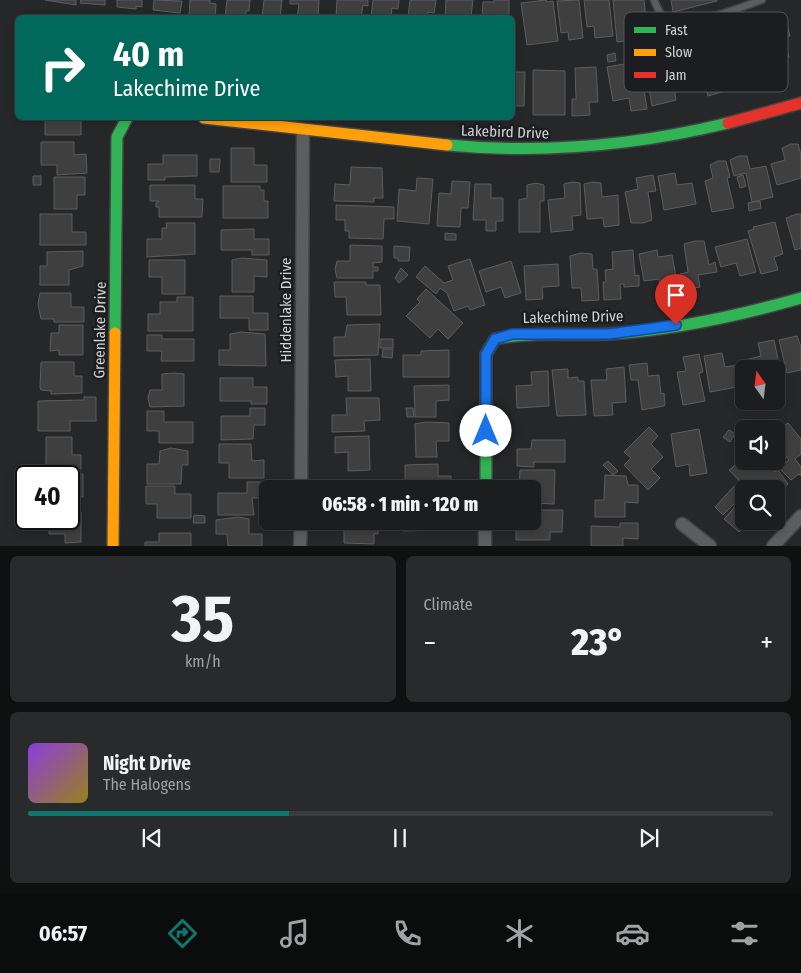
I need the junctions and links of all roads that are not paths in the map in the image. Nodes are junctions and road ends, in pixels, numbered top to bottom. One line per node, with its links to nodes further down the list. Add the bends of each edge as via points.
1 (654, 0): 3 (lane)
2 (762, 0): 4 (lane)
3 (659, 12)
4 (724, 12)
5 (801, 103): 8 (street, Lakebird Drive, via 719,127 623,144 543,150 481,148)
6 (126, 120): 16 (street, Greenlake Drive, via 117,136)
7 (218, 120): 8 (street, Lakebird Drive)
8 (303, 132): 10 (street, Hiddenlake Drive)
9 (801, 298): 11 (street, Lakechime Drive, via 753,313 657,328 609,334 512,334 495,339 486,354)
10 (301, 480)
11 (486, 480)
12 (801, 516): 20 (street)
13 (682, 524): 19 (street)
14 (300, 530): 17 (street)
15 (485, 530): 18 (street)
16 (113, 546)
17 (300, 546)
18 (485, 546)
19 (710, 546)
20 (773, 546)

